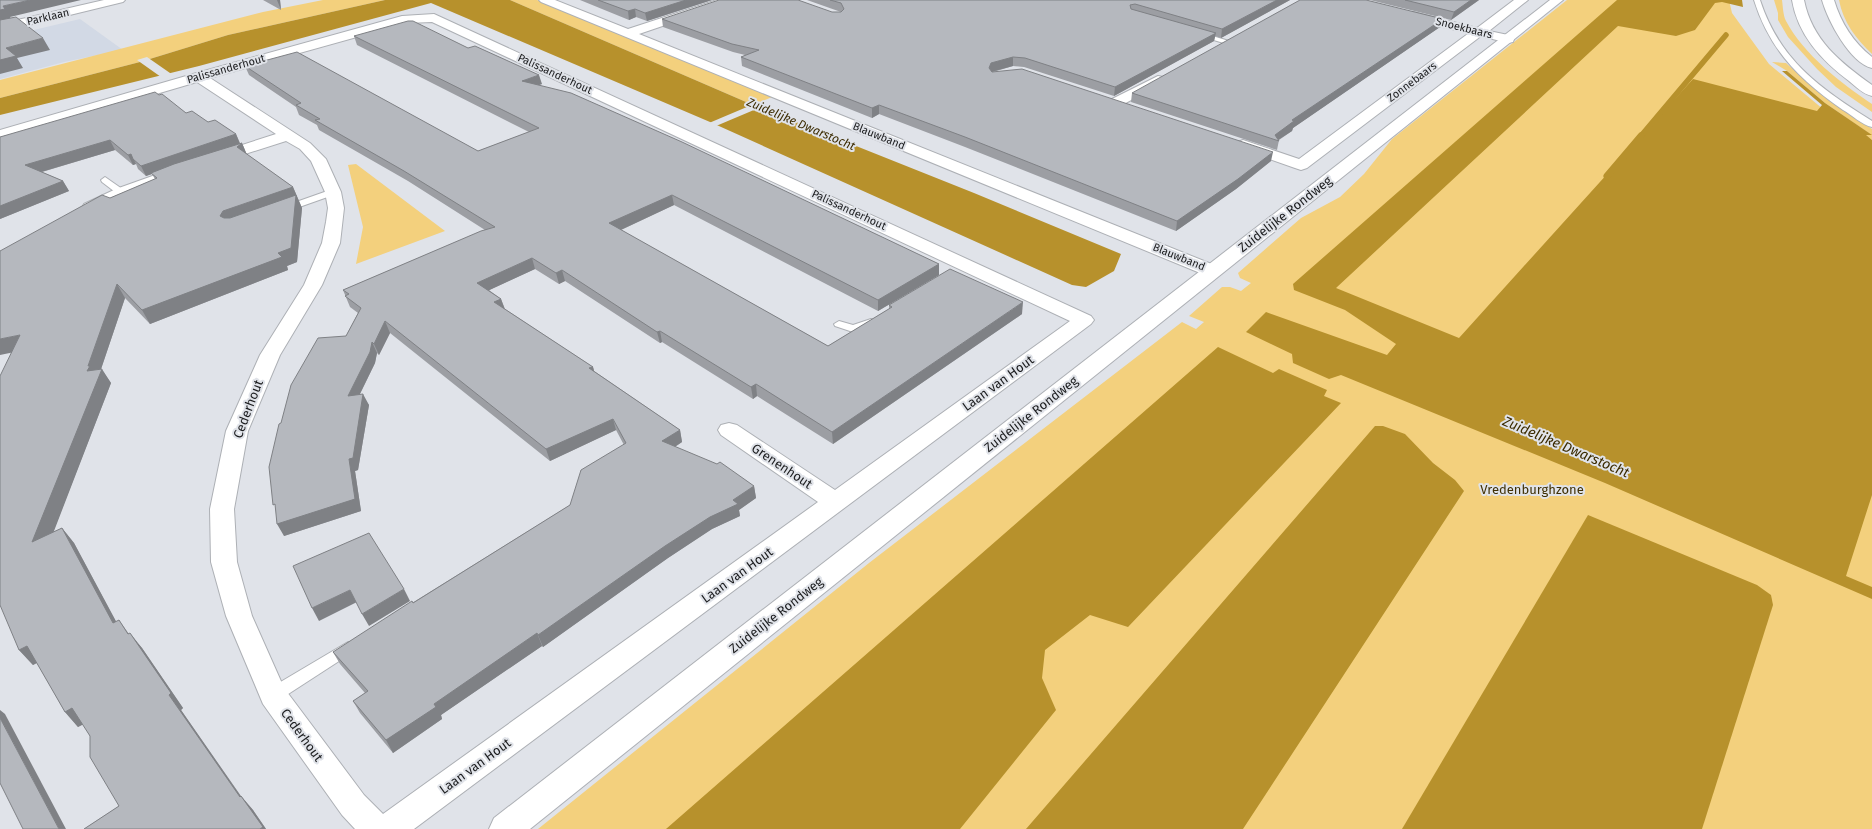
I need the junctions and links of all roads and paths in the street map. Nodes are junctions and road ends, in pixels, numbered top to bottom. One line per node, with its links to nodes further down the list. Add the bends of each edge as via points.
1 (119, 0): 10 (street, Parklaan)
2 (545, 0): 13 (street, Blauwband)
3 (729, 0): 13 (street)
4 (1522, 0): 12 (street, Zonnebaars)
5 (1557, 0): 15 (street, Zuidelijke Rondweg)
6 (1757, 0): 25 (lane, via 1771,36 1794,64 1827,94)
7 (1798, 0): 21 (street, via 1804,22 1817,43 1840,67)
8 (1828, 0): 18 (street, via 1839,28 1857,51)
9 (1400, 12): 12 (street, Snoekbaars)
10 (0, 28)
11 (1190, 32): 16 (lane)
12 (1479, 32): 15 (street, Snoekbaars); 28 (street, Zonnebaars, via 1301,165)
13 (629, 33): 37 (street, Blauwband)
14 (1240, 35): 16 (street)
15 (1508, 39): 37 (street, Zuidelijke Rondweg)
16 (1227, 42): 17 (street)
17 (1213, 49)
18 (1872, 64)
19 (1169, 74): 23 (street)
20 (198, 77): 26 (street, Palissanderhout); 27 (street, Cederhout); 36 (street, Palissanderhout, via 406,19 434,18)
21 (1872, 92)
22 (1101, 98): 23 (street)
23 (1116, 103): 24 (street)
24 (1136, 110)
25 (1872, 125)
26 (0, 135)
27 (288, 135): 29 (street); 32 (street, Cederhout, via 305,146 318,159)
28 (1230, 141)
29 (203, 163)
30 (174, 172): 33 (street)
31 (105, 180): 33 (lane)
32 (333, 192): 34 (lane); 45 (street, Cederhout, via 336,208 331,243 313,285 270,355 237,431 222,509 224,562 239,616)
33 (122, 193): 35 (street)
34 (276, 213)
35 (73, 216)
36 (966, 264): 38 (lane); 40 (street, Palissanderhout)
37 (1212, 271): 48 (street, Zuidelijke Rondweg)
38 (953, 272)
39 (881, 316): 41 (lane, via 853,329)
40 (1084, 320): 43 (street, Laan van Hout)
41 (839, 324)
42 (729, 430): 43 (street, Grenenhout)
43 (836, 502): 47 (street, Laan van Hout)
44 (360, 640): 45 (lane)
45 (273, 695): 46 (street, Cederhout, via 353,805)
46 (376, 829)
47 (388, 829)
48 (505, 829)

